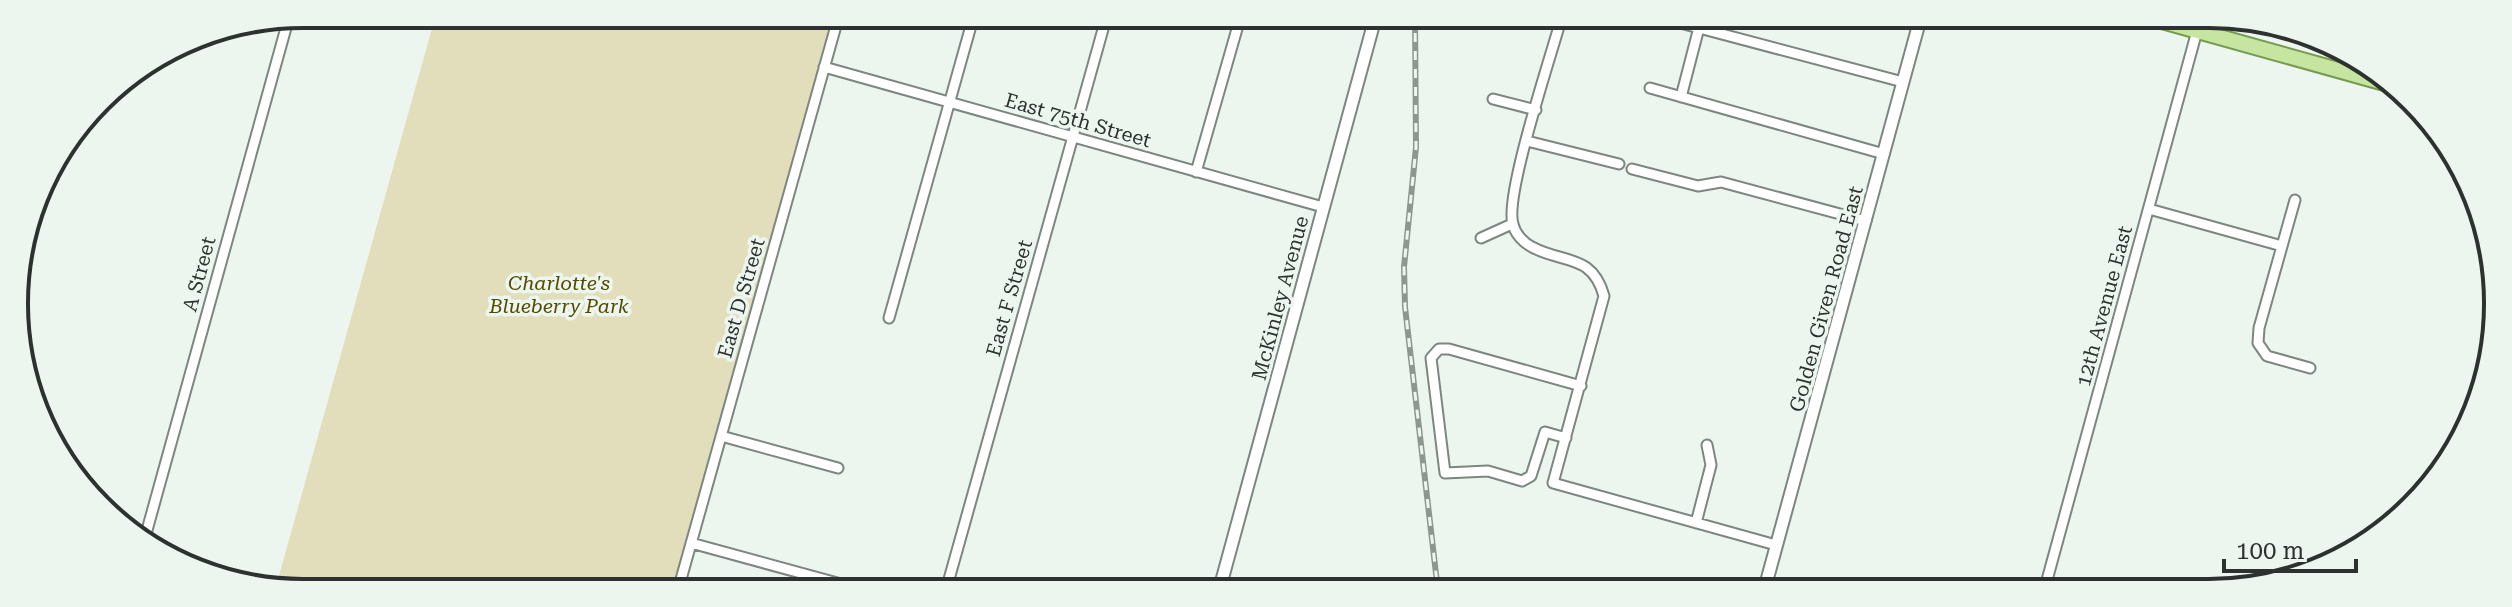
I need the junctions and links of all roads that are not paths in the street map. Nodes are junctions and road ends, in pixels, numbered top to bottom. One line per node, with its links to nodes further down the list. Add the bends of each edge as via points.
1 (1372, 28): 28 (street, McKinley Avenue)
2 (1559, 28): 20 (street)
3 (1699, 28): 17 (street)
4 (1704, 28): 15 (street)
5 (1918, 28): 15 (street, Golden Given Road East)
6 (2186, 28): 12 (main road)
7 (286, 29): 42 (street, A Street)
8 (835, 29): 13 (street, East D Street)
9 (970, 29): 19 (street)
10 (1103, 29): 21 (street, East F Street)
11 (1237, 29): 26 (street)
12 (2197, 31): 14 (main road); 29 (street, 12th Avenue East)
13 (824, 67): 19 (street, East 75th Street); 37 (street, East D Street)
14 (2365, 78)
15 (1903, 82): 23 (street, Golden Given Road East)
16 (1650, 88): 17 (street)
17 (1681, 97): 23 (street)
18 (1493, 99): 20 (street)
19 (949, 102): 21 (street, East 75th Street); 34 (street)
20 (1536, 110): 22 (street)
21 (1073, 137): 26 (street, East 75th Street); 47 (street, East F Street)
22 (1527, 141): 24 (street); 31 (street, via 1512,200)
23 (1884, 154): 30 (street, Golden Given Road East)
24 (1619, 164)
25 (1632, 169): 30 (street, via 1698,186 1721,182)
26 (1196, 172): 28 (street, East 75th Street)
27 (2295, 200): 33 (street)
28 (1323, 207): 48 (street, McKinley Avenue)
29 (2149, 209): 33 (street); 50 (street, 12th Avenue East)
30 (1866, 221): 44 (street, Golden Given Road East)
31 (1512, 224): 32 (street); 36 (street, via 1531,247 1578,262 1599,281 1604,296)
32 (1481, 238)
33 (2282, 246): 35 (street, via 2259,328 2259,346 2270,357)
34 (889, 318)
35 (2310, 368)
36 (1581, 386): 38 (street); 38 (street, via 1458,350 1435,350 1431,358 1445,473 1488,471 1522,481 1531,476 1545,432)
37 (721, 436): 40 (street); 43 (street, East D Street)
38 (1566, 438): 41 (street, via 1553,483)
39 (1707, 445): 41 (street, via 1711,465)
40 (838, 468)
41 (1696, 523): 44 (street)
42 (147, 529)
43 (691, 543): 45 (street, East D Street); 46 (street)
44 (1776, 545): 49 (street, Golden Given Road East)
45 (681, 579)
46 (823, 579)
47 (949, 579)
48 (1222, 579)
49 (1767, 579)
50 (2047, 579)

